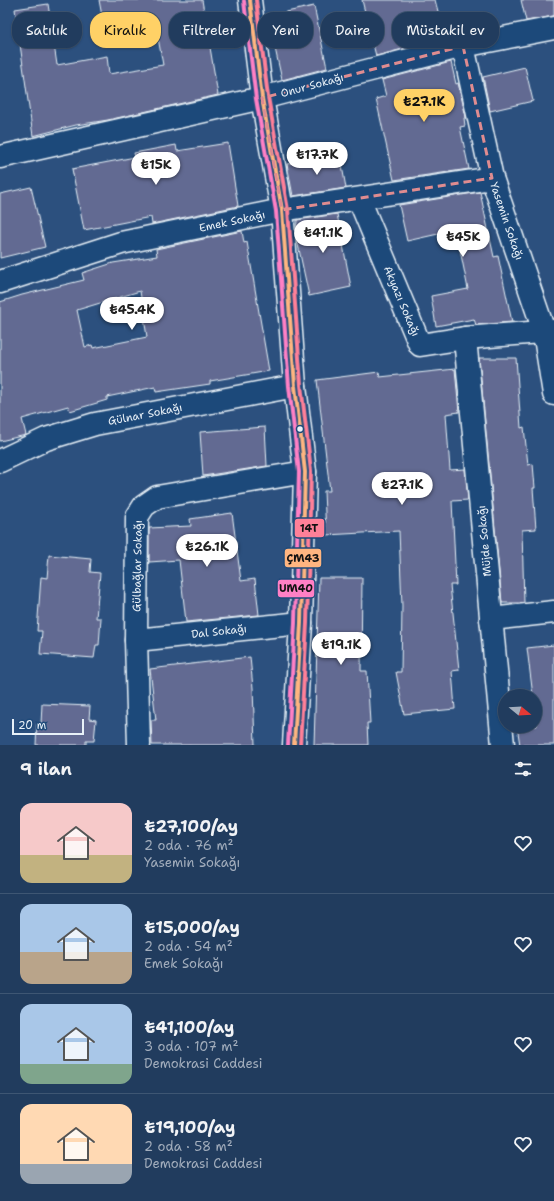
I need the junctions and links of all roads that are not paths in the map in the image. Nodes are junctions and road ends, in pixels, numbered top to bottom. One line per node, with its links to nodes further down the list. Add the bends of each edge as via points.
1 (250, 0): 6 (street)
2 (554, 28): 3 (street, Onur Sokağı)
3 (499, 39)
4 (456, 48): 6 (street, Onur Sokağı)
5 (464, 48): 8 (street, Yasemin Sokağı)
6 (262, 98): 7 (street, Onur Sokağı); 10 (street)
7 (0, 157)
8 (492, 178): 9 (street, Emek Sokağı); 12 (street, Yasemin Sokağı)
9 (359, 199): 10 (street, Emek Sokağı); 13 (street, Akyazı Sokağı, via 420,345)
10 (282, 210): 11 (street, Emek Sokağı, via 121,243); 14 (street)
11 (0, 282)
12 (549, 331): 13 (street, Akyazı Sokağı); 15 (street, Yasemin Sokağı)
13 (465, 338): 19 (street, Müjde Sokağı)
14 (295, 386): 16 (street, Gülnar Sokağı, via 95,424 46,439); 17 (street)
15 (554, 394)
16 (0, 460)
17 (306, 472): 20 (street); 21 (street, Gülbağlar Sokağı, via 157,497 144,506 137,517)
18 (554, 612): 19 (street)
19 (491, 619): 24 (street, Müjde Sokağı)
20 (301, 623): 21 (street, Dal Sokağı); 23 (street)
21 (136, 640): 22 (street, Gülbağlar Sokağı)
22 (139, 745)
23 (294, 745)
24 (503, 745)

